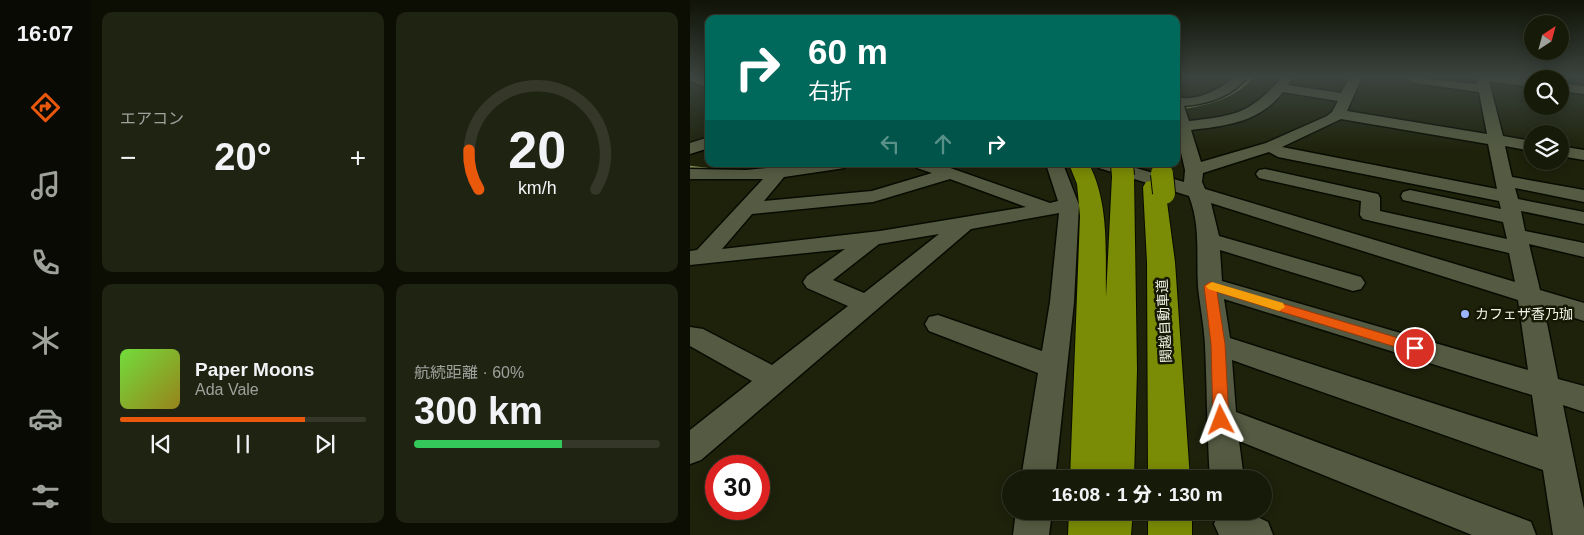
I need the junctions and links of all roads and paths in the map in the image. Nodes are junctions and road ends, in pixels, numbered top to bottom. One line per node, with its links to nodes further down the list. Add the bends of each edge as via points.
1 (1266, 102): 6 (street, via 1248,113 1225,120)
2 (1343, 102): 5 (street)
3 (1488, 102): 7 (street)
4 (1180, 112): 6 (street)
5 (1338, 114): 7 (street); 9 (street)
6 (1184, 126): 22 (street)
7 (1495, 140): 8 (street); 26 (street)
8 (1524, 145)
9 (1275, 149): 22 (street); 26 (street); 26 (street, via 1260,181 1371,198 1370,215)
10 (1569, 152): 11 (street)
11 (1584, 155)
12 (690, 162): 13 (street)
13 (705, 163)
14 (755, 167): 18 (street)
15 (801, 167): 18 (street)
16 (931, 167): 20 (street)
17 (1069, 167): 21 (street)
18 (777, 169): 19 (street, via 736,177); 25 (street)
19 (690, 174)
20 (949, 174): 21 (street); 25 (street, via 873,196)
21 (1121, 178): 22 (street); 28 (street); 41 (street, via 1062,302); 49 (highway, via 1092,216); 50 (highway, via 1120,370); 51 (highway, 関越自動車道, via 1161,262)
22 (1196, 181): 30 (street); 35 (street)
23 (1410, 196): 26 (street)
24 (1584, 196): 26 (street)
25 (746, 209): 32 (street)
26 (1512, 214): 27 (street); 31 (street); 35 (street)
27 (1584, 218)
28 (965, 224): 29 (street); 36 (street)
29 (875, 237): 32 (street, via 788,250); 36 (street, via 815,282)
30 (1208, 240): 33 (street); 34 (street)
31 (1584, 250)
32 (696, 258)
33 (1353, 283)
34 (1210, 286): 40 (street); 43 (street)
35 (1529, 296): 37 (street); 43 (street)
36 (866, 304): 42 (street)
37 (1584, 312)
38 (938, 324): 41 (street)
39 (694, 336): 42 (street)
40 (1218, 344): 45 (street); 47 (street)
41 (1053, 367): 48 (street)
42 (774, 380): 46 (street)
43 (1545, 388): 44 (street); 47 (street)
44 (1584, 399)
45 (1221, 420): 52 (street); 61 (street)
46 (690, 449)
47 (1557, 459): 62 (street)
48 (1039, 470)
49 (1091, 470)
50 (1114, 470)
51 (1169, 470)
52 (1226, 470)
53 (1033, 520): 57 (street)
54 (1091, 520): 58 (highway)
55 (1111, 520): 59 (highway)
56 (1170, 520): 60 (highway)
57 (1031, 535)
58 (1090, 535)
59 (1110, 535)
60 (1170, 535)
61 (1518, 535)
62 (1571, 535)

